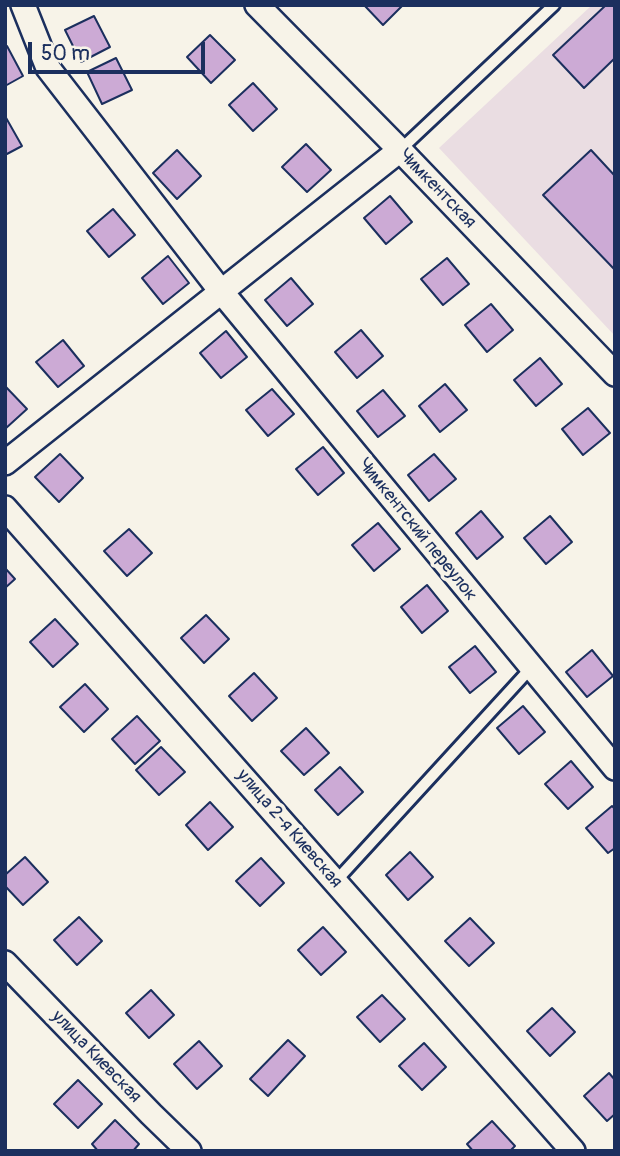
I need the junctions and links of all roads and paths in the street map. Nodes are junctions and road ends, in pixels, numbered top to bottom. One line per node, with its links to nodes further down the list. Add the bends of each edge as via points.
1 (23, 5): 5 (street, Чимкентский переулок, via 48,68)
2 (257, 5): 4 (street, Чимкентская)
3 (554, 5): 4 (lane)
4 (400, 150): 5 (street); 6 (street, Чимкентская)
5 (220, 290): 7 (street); 9 (street, Чимкентский переулок)
6 (615, 374)
7 (5, 463)
8 (5, 508): 11 (street, улица 2-я Киевская)
9 (530, 668): 10 (street, Чимкентский переулок); 11 (lane)
10 (615, 768)
11 (335, 882): 14 (street, улица 2-я Киевская)
12 (5, 962): 13 (street, улица Киевская)
13 (189, 1151)
14 (573, 1151)

